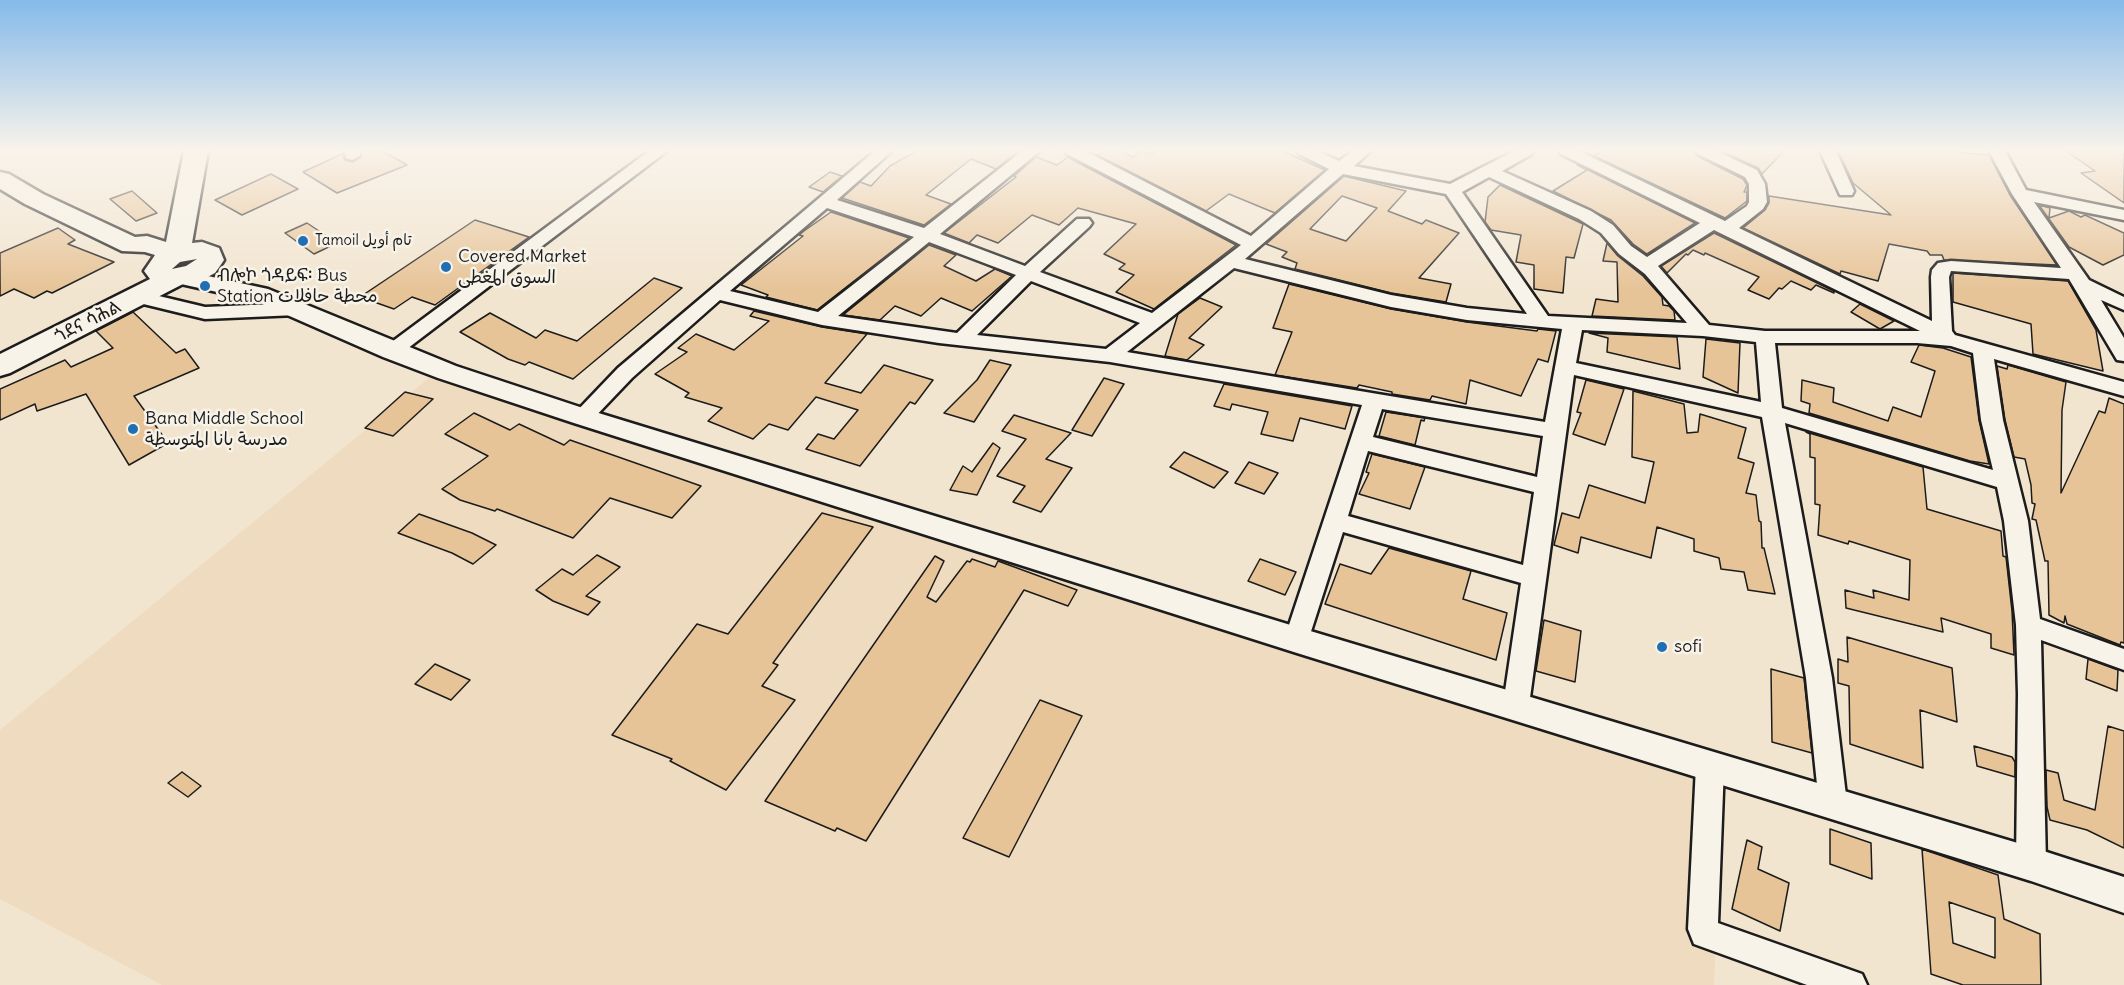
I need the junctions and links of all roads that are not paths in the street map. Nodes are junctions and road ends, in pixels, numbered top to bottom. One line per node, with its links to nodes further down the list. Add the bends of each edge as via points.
1 (31, 197): 21 (highway, via 130,245 133,251)
2 (187, 197): 21 (highway, via 180,231)
3 (598, 197): 40 (street)
4 (830, 197): 14 (street)
5 (975, 197): 18 (street)
6 (1162, 197): 19 (street)
7 (1307, 197): 19 (street)
8 (1457, 197): 32 (street)
9 (1545, 197): 22 (street, via 1607,229 1625,250)
10 (1660, 197): 17 (street)
11 (1758, 197): 17 (street, via 1754,209)
12 (2022, 197): 24 (street)
13 (2035, 197): 15 (street)
14 (825, 201): 18 (street); 25 (street)
15 (2124, 215)
16 (1083, 223): 23 (street)
17 (1719, 226): 22 (street); 36 (street)
18 (927, 235): 23 (street); 30 (street)
19 (1253, 244): 20 (street)
20 (1230, 261): 31 (street); 32 (street, via 1391,301)
21 (180, 263): 26 (main road); 26 (main road); 27 (highway, ጎደና ሳሕል); 38 (highway, ጎደና ሳሕል)
22 (1647, 265): 34 (street)
23 (1028, 273): 31 (street); 37 (street)
24 (2079, 279): 28 (street); 36 (street, via 1944,267 1940,277); 41 (street)
25 (716, 293): 30 (street); 48 (street, via 625,373)
26 (260, 294): 29 (main road)
27 (138, 297): 29 (street, via 205,313); 43 (highway, ጎደና ሳሕል)
28 (2124, 304)
29 (297, 309): 40 (main road)
30 (822, 319): 37 (street)
31 (1154, 321): 42 (street)
32 (1542, 322): 33 (street)
33 (1574, 324): 34 (street); 44 (street)
34 (1703, 330): 35 (street)
35 (1765, 337): 36 (street); 47 (street)
36 (1947, 337): 39 (street)
37 (962, 339): 42 (street)
38 (0, 348)
39 (1983, 350): 45 (street); 51 (street, via 1992,420)
40 (392, 351): 48 (main road)
41 (2124, 355)
42 (1110, 356): 46 (street)
43 (0, 366)
44 (1566, 367): 47 (street); 49 (street)
45 (2124, 389)
46 (1374, 400): 49 (street); 50 (street)
47 (1772, 412): 51 (street); 60 (street, via 1819,678)
48 (584, 417): 56 (main road)
49 (1554, 431): 52 (street)
50 (1361, 442): 52 (street); 53 (street)
51 (2006, 482): 55 (street, via 2016,521)
52 (1546, 487): 54 (street)
53 (1335, 521): 54 (street); 56 (street)
54 (1533, 577): 58 (street)
55 (2028, 625): 57 (street); 61 (street)
56 (1298, 640): 58 (main road)
57 (2124, 660)
58 (1516, 705): 59 (main road)
59 (1710, 766): 60 (main road); 63 (street, via 1705,933)
60 (1833, 804): 61 (main road)
61 (2031, 864): 62 (main road)
62 (2124, 895)
63 (1851, 985)

